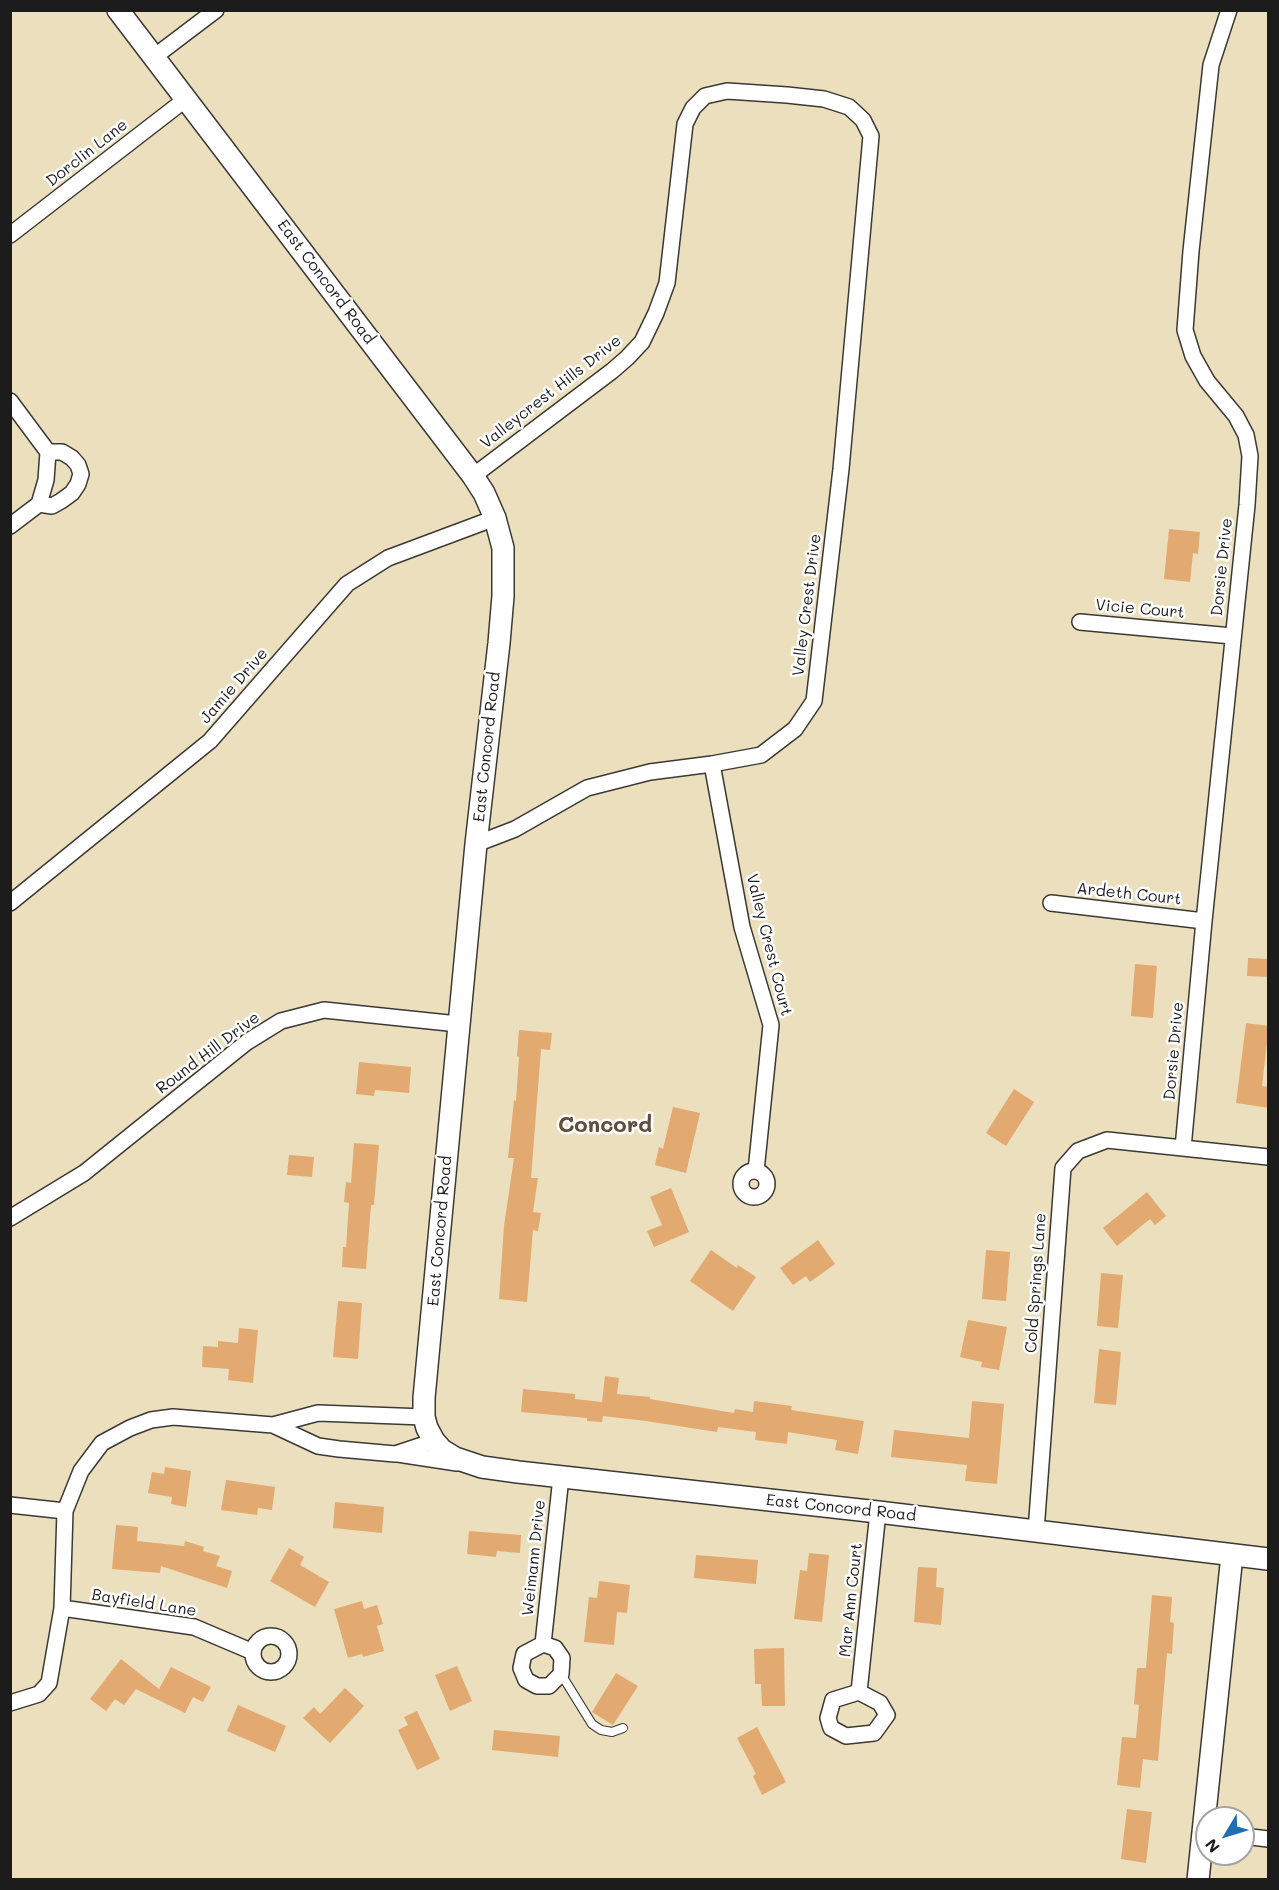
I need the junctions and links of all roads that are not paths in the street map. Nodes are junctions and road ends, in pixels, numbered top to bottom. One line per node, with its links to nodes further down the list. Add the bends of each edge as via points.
1 (118, 10): 4 (street, East Concord Road)
2 (216, 10): 4 (street)
3 (1229, 10): 15 (street, Dorsie Drive, via 1212,65 1185,330 1207,381 1236,416 1246,435 1250,456)
4 (154, 57): 5 (street, East Concord Road)
5 (186, 99): 7 (street, Dorclin Lane); 10 (street, East Concord Road)
6 (871, 136): 10 (street, Valleycrest Hills Drive, via 863,120 849,107 824,99 727,91 705,96 685,124 667,283 642,342 612,371); 16 (street, Valley Crest Drive, via 841,469 814,701 795,729 761,755)
7 (10, 235)
8 (10, 401): 9 (street)
9 (48, 452): 11 (street); 11 (street, via 62,452 72,458 81,474 72,493 61,501 52,506)
10 (474, 476): 12 (street, East Concord Road)
11 (39, 504): 13 (street)
12 (495, 518): 17 (street, East Concord Road, via 503,548 503,596); 18 (street, Jamie Drive, via 388,558 347,584 210,741)
13 (10, 526)
14 (1080, 622): 15 (street, Vicie Court)
15 (1232, 636): 20 (street, Dorsie Drive)
16 (712, 764): 17 (street, Valley Crest Drive, via 650,772 587,788 515,829); 24 (street, Valley Crest Court, via 742,927 771,1025)
17 (476, 844): 21 (street, East Concord Road)
18 (10, 903)
19 (1051, 903): 20 (street, Ardeth Court)
20 (1204, 921): 22 (street, Dorsie Drive)
21 (458, 1024): 25 (street, Round Hill Drive, via 324,1010 281,1021 247,1042 84,1173); 26 (street, East Concord Road)
22 (1184, 1148): 23 (street, Cold Springs Lane); 35 (street, Cold Springs Lane, via 1107,1140 1078,1151 1063,1168)
23 (1269, 1157)
24 (756, 1171)
25 (10, 1218)
26 (424, 1417): 27 (street, via 318,1413); 28 (street, East Concord Road)
27 (273, 1425): 29 (street, via 318,1446); 33 (street, via 173,1417 130,1428 102,1443 81,1471)
28 (434, 1441): 29 (street); 30 (street, East Concord Road, via 455,1458)
29 (395, 1454): 30 (street)
30 (482, 1467): 31 (street, East Concord Road)
31 (561, 1477): 34 (street, East Concord Road); 39 (street, Weimann Drive)
32 (10, 1505): 33 (street)
33 (65, 1511): 38 (street)
34 (878, 1512): 35 (street, East Concord Road); 42 (street, Mar Ann Court)
35 (1036, 1531): 36 (street, East Concord Road)
36 (1232, 1555): 37 (street, East Concord Road); 45 (street)
37 (1269, 1559)
38 (62, 1608): 40 (street, Bayfield Lane, via 194,1627); 43 (street, via 49,1683 39,1694)
39 (543, 1644): 41 (street, via 555,1648 562,1658); 41 (street, via 524,1654 521,1668 526,1680 537,1686 549,1686)
40 (253, 1652)
41 (561, 1674): 44 (lane, via 592,1724 612,1732)
42 (859, 1692)
43 (10, 1702)
44 (623, 1728)
45 (1208, 1806)

